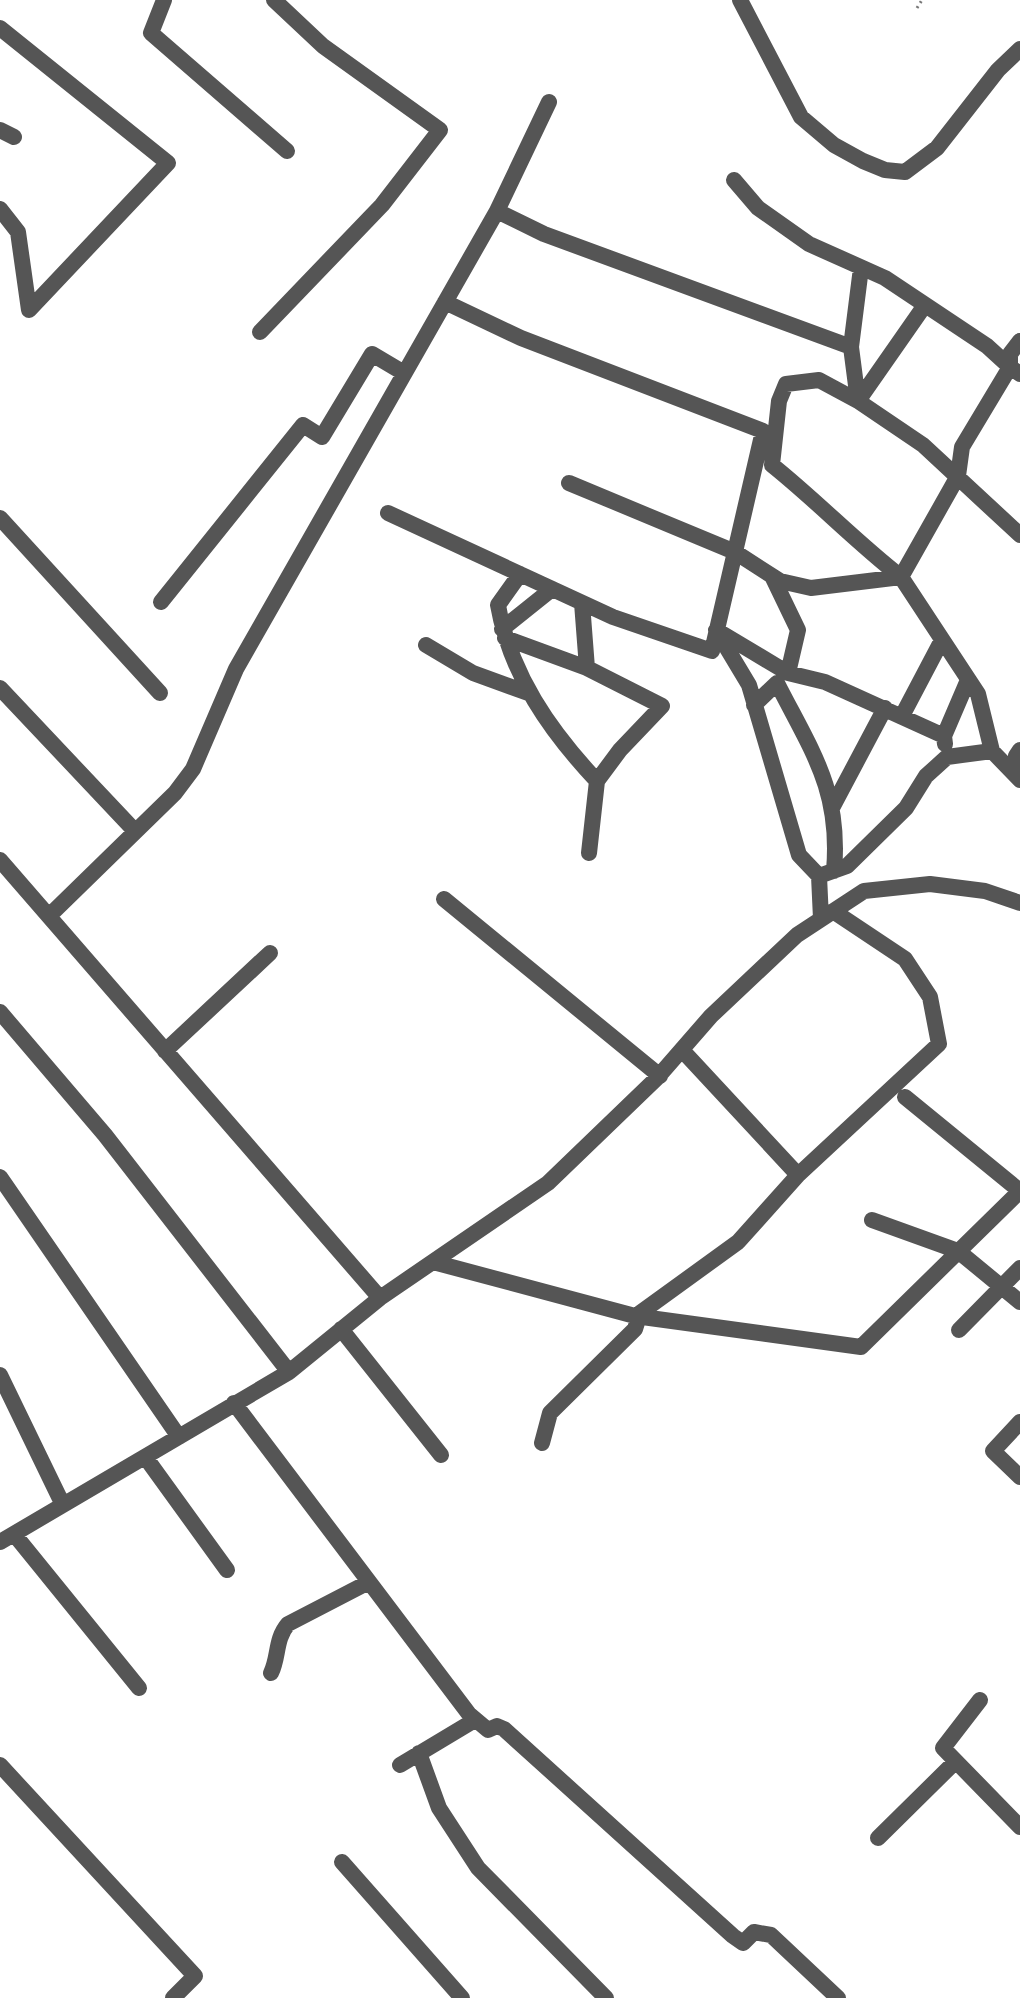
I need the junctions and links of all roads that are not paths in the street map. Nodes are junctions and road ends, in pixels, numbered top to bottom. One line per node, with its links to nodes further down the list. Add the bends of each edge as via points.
1 (164, 0): 7 (street, via 151,33)
2 (274, 0): 14 (street, via 323,46 440,130 382,205)
3 (740, 0): 5 (street, via 801,117 834,145 885,170 905,172 937,148)
4 (0, 28): 9 (street, via 168,163 29,310 18,232)
5 (1020, 49)
6 (549, 102): 10 (street)
7 (287, 151)
8 (734, 180): 11 (street, via 783,226)
9 (0, 209)
10 (497, 211): 12 (street); 16 (street, via 544,234)
11 (861, 268): 13 (street); 16 (street)
12 (445, 302): 18 (street); 25 (street, via 521,338 763,431)
13 (925, 305): 17 (street); 19 (street)
14 (260, 332)
15 (1020, 341): 17 (street, via 1010,354)
16 (851, 347): 19 (street)
17 (1015, 371): 20 (street, via 962,447)
18 (404, 373): 30 (street, via 372,354 322,437 303,425); 52 (street, via 236,669 193,769)
19 (858, 401): 20 (street); 28 (street, via 819,380 786,384 779,401 772,465)
20 (958, 476): 24 (street); 28 (street)
21 (569, 483): 25 (street)
22 (388, 513): 26 (street)
23 (0, 518): 40 (street)
24 (1018, 531)
25 (735, 552): 27 (street); 32 (street)
26 (520, 574): 29 (street); 33 (street, via 498,605)
27 (772, 576): 28 (street, via 811,588); 37 (street, via 798,630)
28 (901, 577): 34 (street)
29 (552, 589): 31 (street); 33 (street)
30 (161, 602)
31 (582, 603): 32 (street, via 712,651); 36 (street)
32 (716, 630): 37 (street); 42 (street, via 749,685)
33 (504, 633): 36 (street); 41 (street, via 517,673)
34 (942, 640): 38 (street); 44 (street)
35 (426, 645): 41 (street, via 473,673)
36 (587, 668): 50 (street, via 662,706)
37 (788, 673): 43 (street, via 825,682)
38 (968, 680): 45 (street); 47 (street, via 978,694)
39 (0, 688): 52 (street)
40 (160, 693)
41 (531, 694): 50 (street)
42 (754, 705): 51 (street, via 777,683 827,782); 55 (street, via 799,855)
43 (885, 708): 44 (street); 51 (street)
44 (902, 716): 45 (street)
45 (944, 736): 48 (street)
46 (1020, 750): 49 (street)
47 (992, 751): 48 (street); 49 (street)
48 (947, 757): 55 (street, via 926,776 906,808 847,866)
49 (1020, 780)
50 (597, 781): 53 (street)
51 (832, 808): 55 (street, via 837,833)
52 (134, 830): 58 (street)
53 (589, 853)
54 (0, 860): 58 (street)
55 (826, 874): 59 (street)
56 (444, 899): 64 (street)
57 (1020, 903): 59 (street, via 985,891 930,884 864,891)
58 (50, 915): 63 (street)
59 (827, 915): 62 (street, via 797,935); 66 (street, via 905,959 930,997 939,1044)
60 (270, 953): 63 (street)
61 (0, 1012): 79 (street, via 105,1135)
62 (682, 1050): 64 (street); 66 (street)
63 (165, 1051): 74 (street)
64 (660, 1076): 71 (street, via 548,1183)
65 (905, 1097): 68 (street)
66 (798, 1175): 76 (street, via 738,1242)
67 (0, 1177): 83 (street)
68 (1020, 1191): 70 (street)
69 (872, 1220): 70 (street)
70 (958, 1251): 73 (street); 76 (street, via 861,1347)
71 (433, 1262): 74 (street); 76 (street)
72 (1020, 1268): 73 (street)
73 (1003, 1287): 75 (street); 78 (street)
74 (380, 1298): 77 (street)
75 (1020, 1302)
76 (639, 1317): 84 (street, via 635,1329 550,1413)
77 (341, 1329): 79 (street); 85 (street)
78 (959, 1330)
79 (289, 1372): 81 (street)
80 (0, 1375): 88 (street)
81 (234, 1403): 83 (street); 91 (street)
82 (1020, 1422): 87 (street, via 993,1451)
83 (179, 1437): 86 (street)
84 (542, 1443)
85 (441, 1455)
86 (146, 1458): 88 (street); 90 (street)
87 (1020, 1477)
88 (63, 1505): 89 (street)
89 (7, 1538): 93 (street)
90 (227, 1570)
91 (369, 1582): 92 (street, via 288,1624 280,1633); 95 (street)
92 (271, 1673)
93 (139, 1688)
94 (980, 1700): 97 (street, via 943,1748)
95 (475, 1720): 96 (street); 106 (street, via 488,1730 504,1729 733,1936 743,1943 754,1932 771,1935)
96 (419, 1753): 99 (street); 105 (street, via 439,1808 478,1868)
97 (955, 1762): 100 (street); 101 (street)
98 (0, 1765): 103 (street, via 195,1976)
99 (400, 1765)
100 (1020, 1827)
101 (878, 1838)
102 (342, 1862): 104 (street)
103 (173, 1998)
104 (462, 1998)
105 (606, 1998)
106 (838, 1998)

